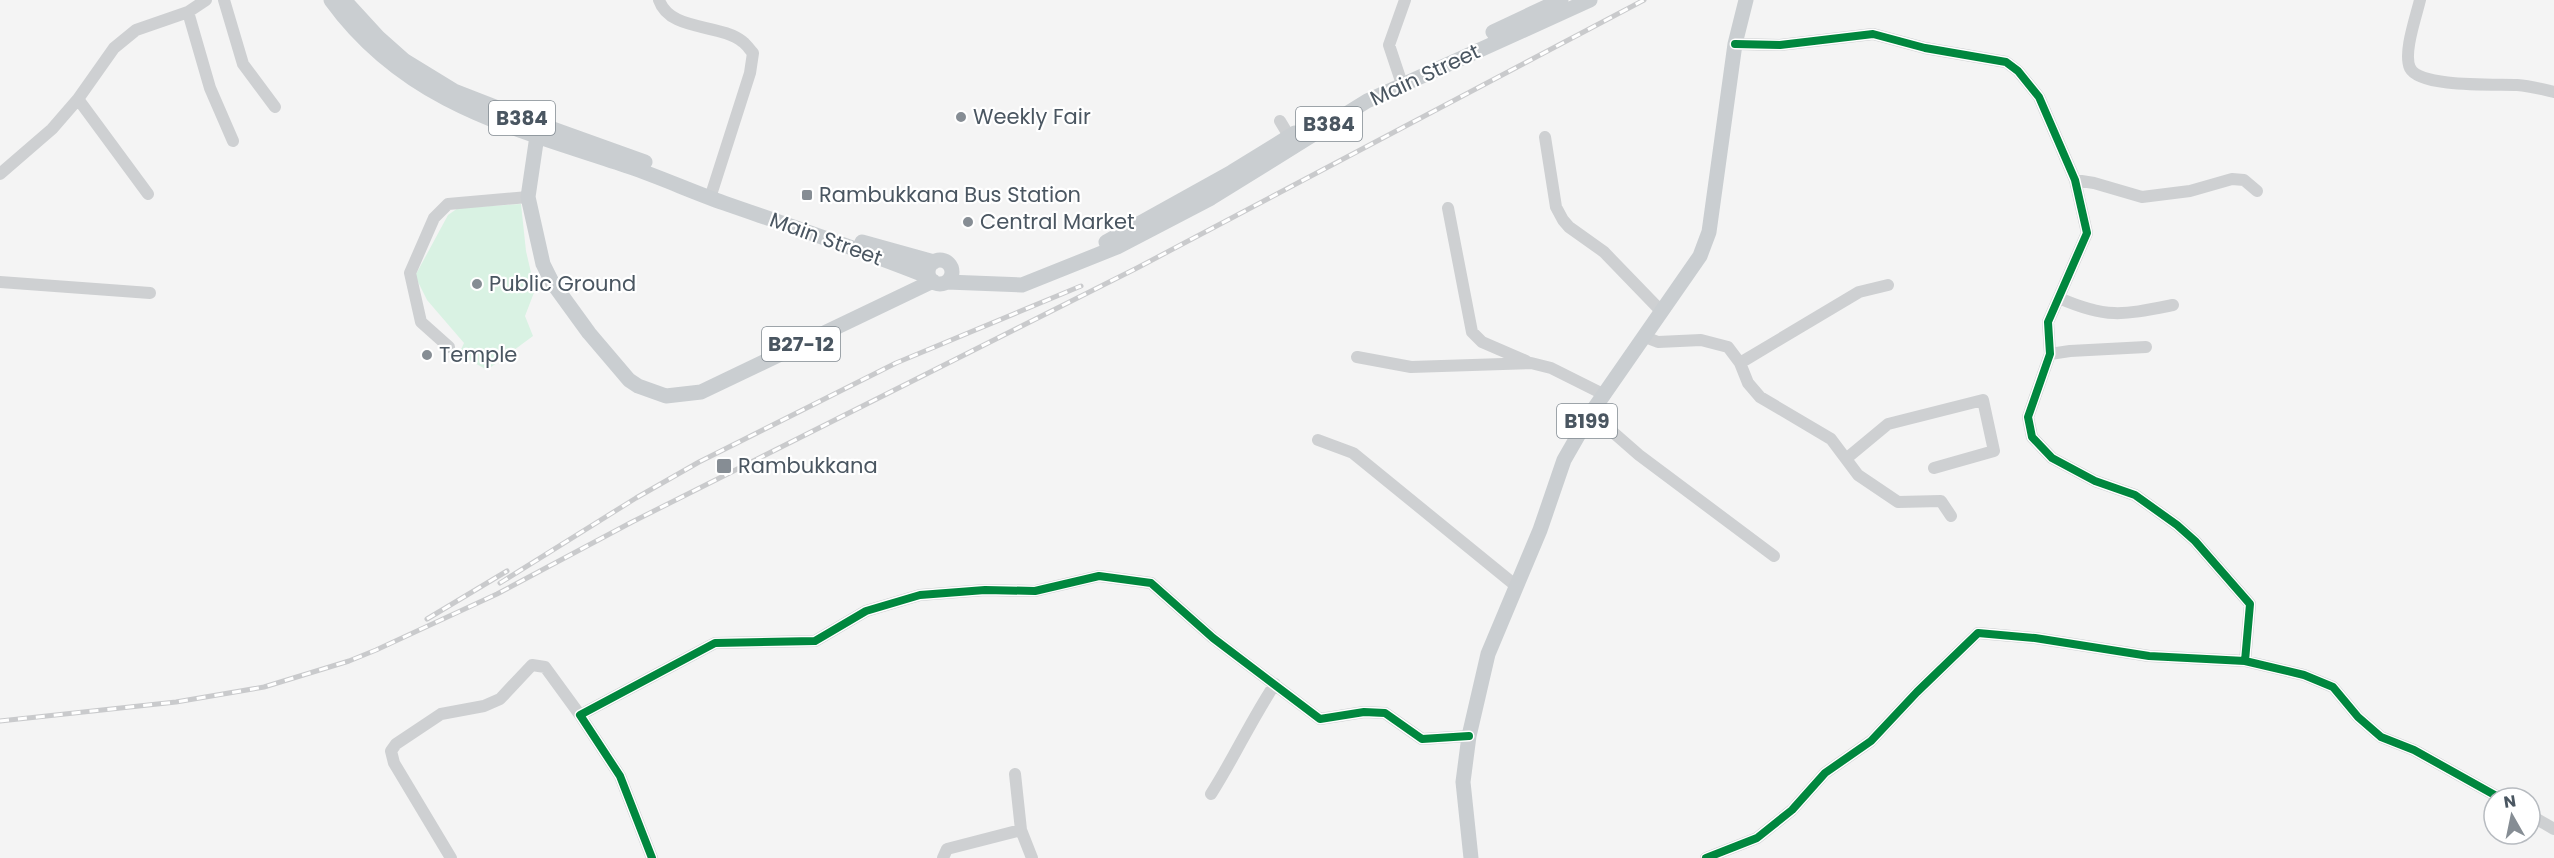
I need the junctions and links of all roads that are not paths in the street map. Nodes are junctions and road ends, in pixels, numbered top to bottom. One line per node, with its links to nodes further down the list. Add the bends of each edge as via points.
1 (206, 0): 11 (street)
2 (224, 0): 16 (street, via 243,64)
3 (331, 0): 18 (main road, B384, via 353,29 398,70 451,103)
4 (344, 0): 18 (main road, B384, via 384,43 417,70)
5 (659, 0): 26 (street, via 674,18 743,41 753,53)
6 (1405, 0): 13 (street, via 1389,45)
7 (1561, 0): 13 (main road, Main Street / B384)
8 (1590, 0): 13 (main road, Main Street / B384)
9 (1746, 0): 12 (main road, B199)
10 (2420, 0): 14 (street, via 2408,52 2410,68 2417,77 2521,85)
11 (188, 12): 15 (street, via 136,30 114,48); 21 (street, via 210,88)
12 (1735, 44): 23 (street, via 1780,45 1873,34 2006,62 2039,97); 36 (main road, B199, via 1709,232 1700,256)
13 (1400, 80): 19 (main road, Main Street / B384, via 1344,103); 29 (main road, Main Street / B384, via 1211,198 1117,247)
14 (2554, 92)
15 (78, 99): 22 (street, via 52,129); 25 (street)
16 (274, 106)
17 (1280, 121): 19 (street)
18 (537, 131): 26 (main road, B384); 27 (main road, B27-12)
19 (1289, 136): 29 (main road, Main Street / B384)
20 (1545, 137): 36 (street, via 1556,207 1563,220 1604,252)
21 (233, 141)
22 (0, 174)
23 (2075, 180): 24 (street, via 2142,197 2232,179 2244,180); 34 (street, via 2087,233)
24 (2257, 191)
25 (148, 194)
26 (717, 196): 30 (main road, Main Street / B384); 30 (main road, Main Street / B384, via 934,262 943,261)
27 (528, 197): 30 (main road, B27-12, via 543,264 552,282 629,380 666,396 701,392 723,383); 38 (street, via 448,204 434,218 410,273 421,322)
28 (1448, 208): 42 (street, via 1472,332 1482,342)
29 (1076, 262): 30 (main road, Main Street / B384, via 1022,285)
30 (940, 277)
31 (0, 282): 33 (street)
32 (1888, 285): 43 (street, via 1859,292)
33 (150, 293)
34 (2059, 298): 35 (street, via 2086,310 2124,315); 40 (street, via 2048,322)
35 (2173, 305)
36 (1662, 312): 37 (main road, B199)
37 (1645, 337): 43 (street, via 1658,342 1701,340 1728,347); 44 (main road, B199)
38 (449, 347)
39 (2146, 347): 40 (street)
40 (2050, 354): 52 (street, via 2028,417 2032,437 2052,458 2095,481 2135,495 2195,541 2250,604)
41 (1357, 357): 42 (street, via 1411,367)
42 (1531, 363): 44 (street, via 1551,368)
43 (1740, 363): 47 (street, via 1748,383 1760,397 1832,439)
44 (1605, 395): 45 (main road, B199)
45 (1591, 413): 50 (street, via 1639,455); 51 (main road, B199, via 1564,460 1540,530)
46 (1318, 440): 51 (street, via 1353,453)
47 (1847, 458): 48 (street, via 1888,423 1983,400 1994,451); 49 (street, via 1858,475 1898,502 1941,501)
48 (1934, 468)
49 (1951, 516)
50 (1774, 556)
51 (1515, 585): 55 (main road, B199, via 1488,654)
52 (2245, 661): 57 (street, via 2304,675 2333,687 2381,737 2414,750); 65 (street, via 2149,657 2036,638 1978,633 1871,741 1825,774 1792,810 1757,838)
53 (1275, 684): 54 (street, via 1213,638 1151,583 1099,576 1035,591 920,595 866,611 815,641 715,643); 55 (street, via 1320,718 1385,713 1422,739); 58 (street)
54 (580, 715): 60 (street, via 545,667 532,665 500,699 441,714 396,744 391,751 394,763); 61 (street, via 620,776)
55 (1468, 736): 64 (main road, B199, via 1463,782)
56 (1015, 774): 59 (street)
57 (2482, 788)
58 (1211, 794)
59 (1021, 830): 62 (street, via 947,849); 63 (street)
60 (451, 858)
61 (652, 858)
62 (943, 858)
63 (1032, 858)
64 (1471, 858)
65 (1706, 858)

